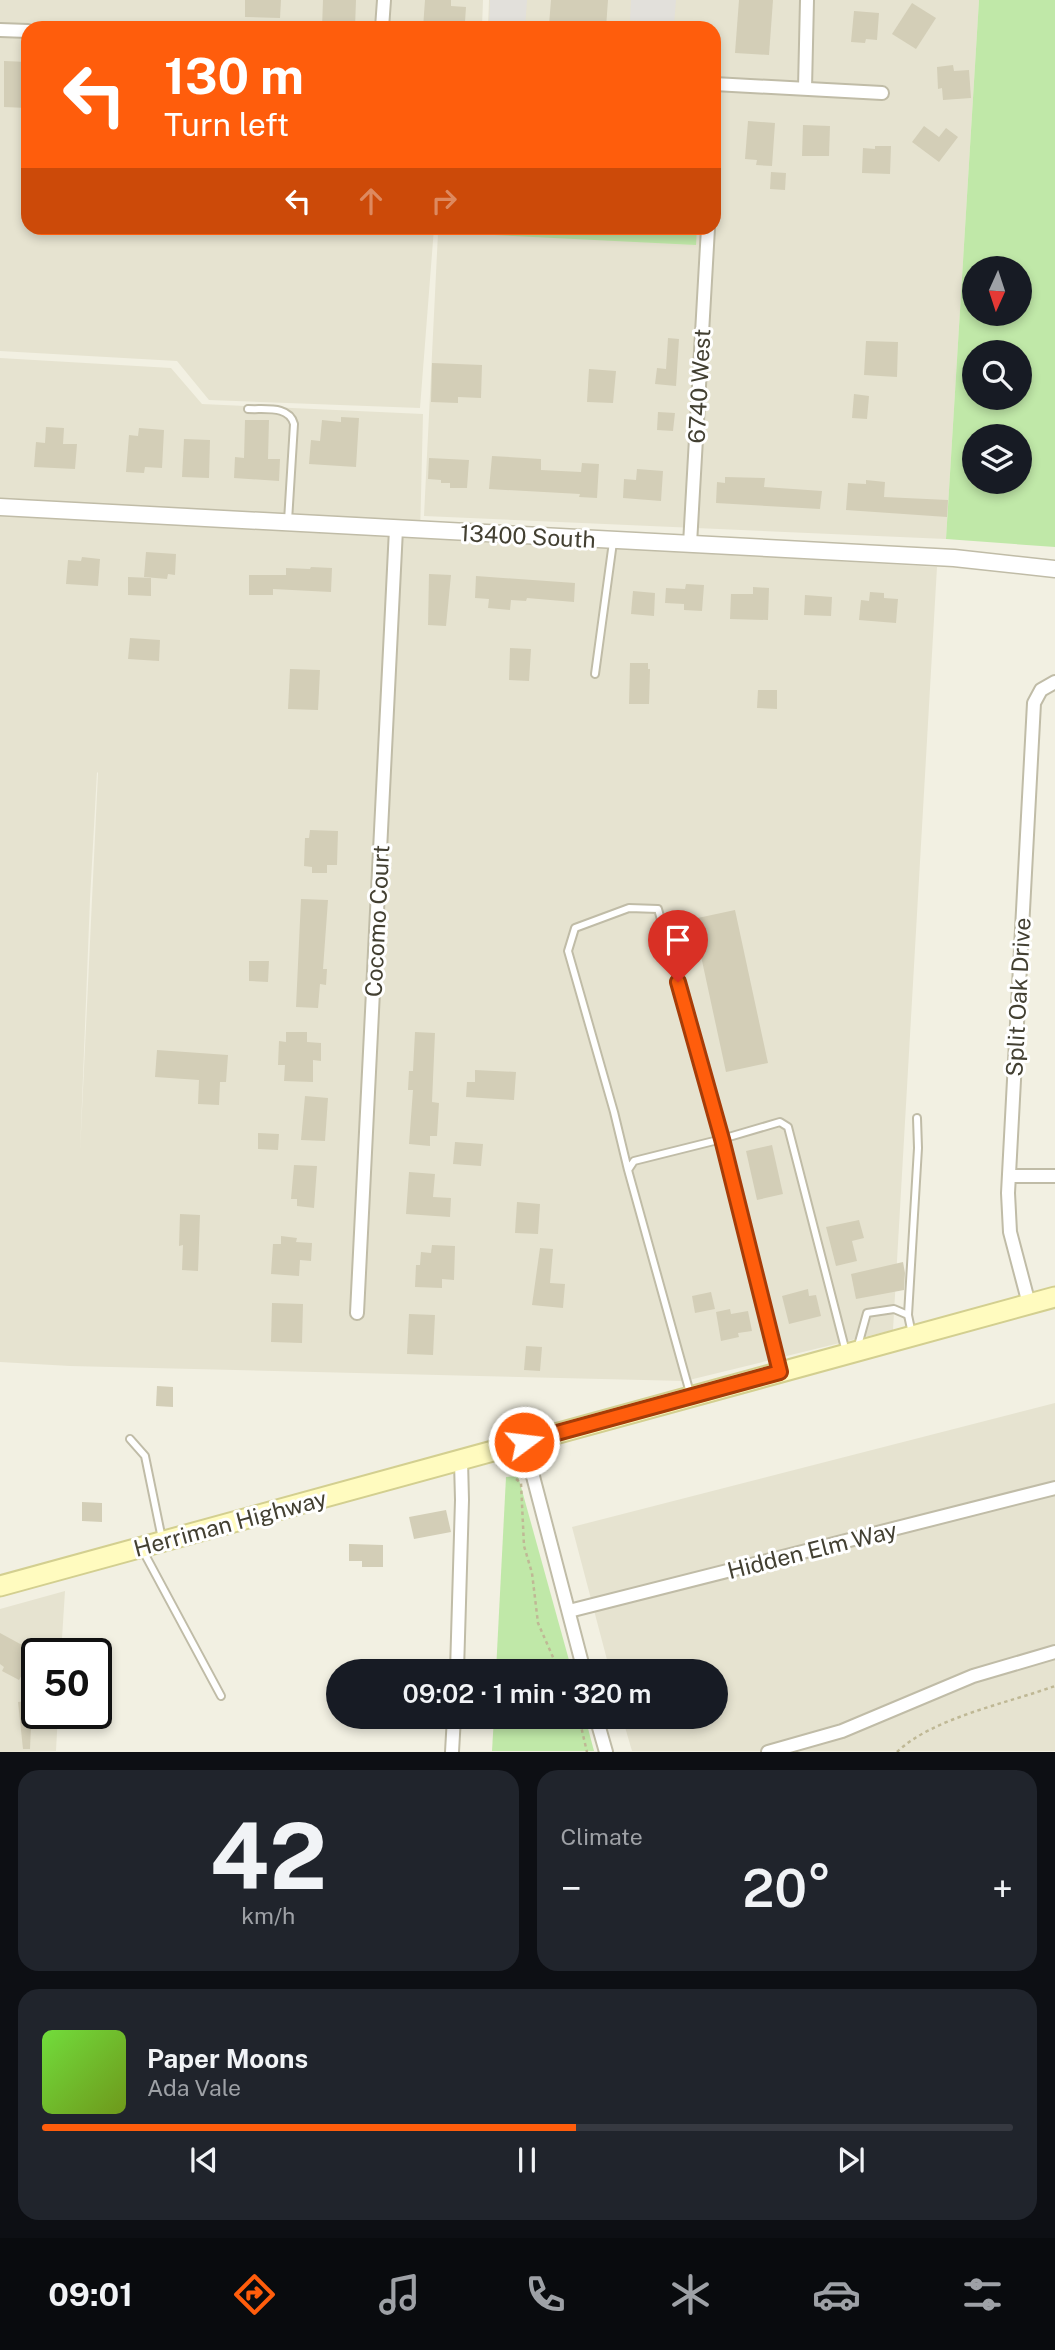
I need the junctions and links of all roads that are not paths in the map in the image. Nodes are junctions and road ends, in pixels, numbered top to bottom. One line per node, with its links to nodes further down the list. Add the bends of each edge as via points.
1 (384, 0): 3 (street)
2 (807, 0): 7 (street)
3 (383, 21)
4 (0, 30): 5 (street)
5 (21, 31)
6 (721, 84): 7 (street)
7 (805, 88): 8 (street)
8 (882, 93)
9 (708, 235): 15 (street, 6740 West)
10 (248, 409): 12 (lane, via 292,415)
11 (0, 507): 12 (street, 13400 South)
12 (288, 523): 13 (street, 13400 South)
13 (396, 529): 14 (street, 13400 South); 26 (street, Cocomo Court)
14 (613, 540): 15 (street, 13400 South); 17 (lane)
15 (690, 544): 16 (street, 13400 South, via 954,558)
16 (1055, 569)
17 (595, 674)
18 (1055, 682): 23 (street, Split Oak Drive, via 1041,690 1034,710)
19 (917, 1118): 27 (lane)
20 (722, 1139): 21 (lane, via 634,1161); 21 (lane, via 658,909 629,908 575,929 568,951); 29 (lane, via 780,1122 788,1127); 30 (lane)
21 (628, 1170): 31 (lane)
22 (1055, 1176): 23 (street)
23 (1009, 1177): 25 (street, Split Oak Drive, via 1010,1232)
24 (1055, 1297): 25 (main road, Herriman Highway)
25 (1029, 1304): 28 (main road, Herriman Highway)
26 (357, 1313)
27 (908, 1315): 28 (lane); 29 (lane, via 894,1309 867,1313)
28 (913, 1336): 29 (main road, Herriman Highway)
29 (854, 1352): 30 (main road, Herriman Highway)
30 (780, 1372): 31 (main road, Herriman Highway)
31 (691, 1398): 33 (main road, Herriman Highway)
32 (130, 1439): 36 (lane, via 145,1456)
33 (524, 1442): 34 (main road, Herriman Highway); 39 (street)
34 (461, 1461): 36 (main road, Herriman Highway); 41 (street)
35 (1055, 1488): 39 (street, Hidden Elm Way)
36 (162, 1541): 37 (main road, Herriman Highway)
37 (141, 1547): 38 (main road, Herriman Highway); 43 (lane)
38 (0, 1586)
39 (569, 1611): 42 (street)
40 (1055, 1652): 48 (street, via 993,1669 842,1731)
41 (457, 1659)
42 (581, 1659)
43 (222, 1696)
44 (454, 1729): 46 (street)
45 (599, 1729): 47 (street)
46 (453, 1752)
47 (606, 1752)
48 (768, 1752)

